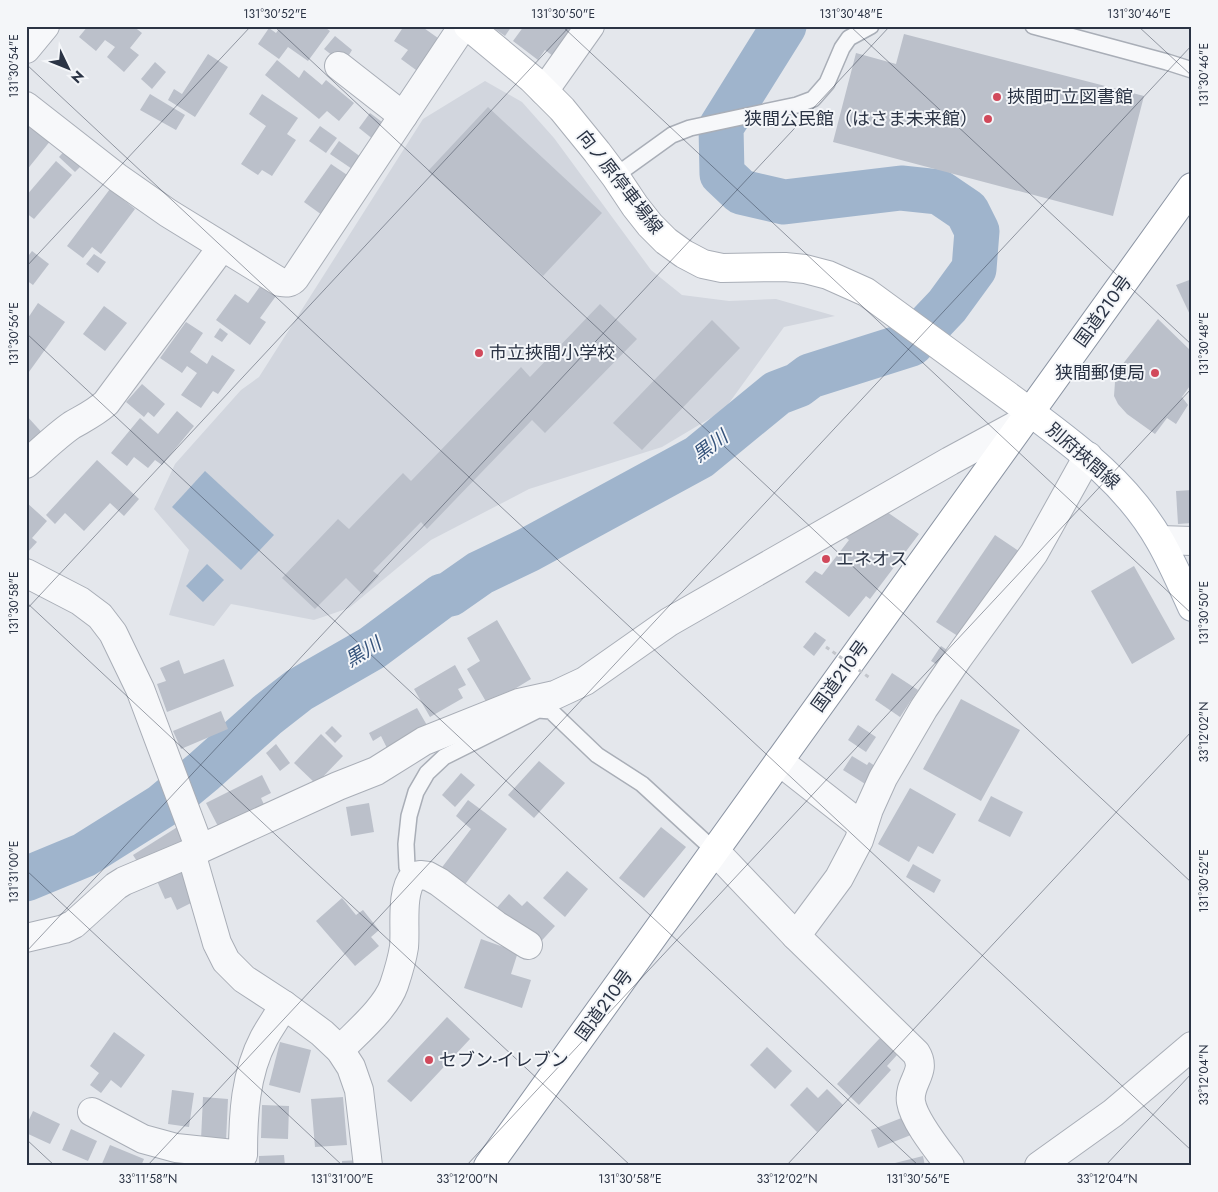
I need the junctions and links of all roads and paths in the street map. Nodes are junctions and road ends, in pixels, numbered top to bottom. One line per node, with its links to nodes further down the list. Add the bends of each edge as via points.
1 (45, 26): 7 (street)
2 (463, 26): 12 (street)
3 (468, 26): 10 (main road, 向ノ原停車場線)
4 (590, 26): 10 (street)
5 (871, 26): 13 (lane, via 849,38 827,83 812,99 798,106 690,128 672,135)
6 (1033, 26): 9 (lane)
7 (26, 49)
8 (339, 66): 12 (street)
9 (1192, 70)
10 (544, 91): 13 (main road, 向ノ原停車場線, via 576,125)
11 (26, 106): 15 (street, via 118,178)
12 (403, 116): 15 (street, via 292,282 280,282)
13 (615, 176): 16 (main road, 向ノ原停車場線, via 650,224 684,254 703,264 722,268 805,269 828,275 866,292 982,377)
14 (1187, 200): 16 (main road, 国道210号)
15 (222, 248): 18 (street, via 106,403 62,433)
16 (1026, 417): 17 (main road, 別府挾間線); 25 (street, via 669,622); 26 (main road, 国道210号)
17 (1088, 456): 19 (main road, 別府挾間線, via 1126,494); 27 (street, via 1034,553 924,708 884,778)
18 (26, 464)
19 (1160, 540): 20 (street); 22 (main road, 別府挾間線)
20 (1192, 541)
21 (26, 573): 28 (street, via 80,601 100,616 113,633 140,689 175,780)
22 (1192, 607)
23 (826, 647): 24 (path, bridge)
24 (870, 678)
25 (548, 704): 28 (street, via 519,702 424,741 376,771); 29 (lane, via 597,755 642,784); 30 (lane, via 444,757 427,773 416,792 410,816 406,844 407,867)
26 (779, 761): 27 (street); 29 (main road, 国道210号)
27 (863, 827): 31 (street, via 839,878)
28 (196, 848): 32 (street, via 116,886 74,924); 34 (street, via 218,943 226,961 244,979)
29 (715, 850): 31 (street); 39 (main road, 国道210号)
30 (412, 878): 33 (street, via 428,876 439,882); 36 (street, via 406,887 403,955 391,991)
31 (796, 936): 40 (street, via 916,1053 921,1067 911,1101 928,1137)
32 (26, 938)
33 (528, 945)
34 (284, 1005): 36 (street); 37 (street, via 264,1038 253,1067 243,1118 243,1155 176,1148 143,1139)
35 (1192, 1046): 41 (street, via 1113,1113)
36 (340, 1050): 38 (street, via 351,1067 359,1090)
37 (92, 1112)
38 (368, 1166)
39 (488, 1166)
40 (950, 1166)
41 (1040, 1166)

